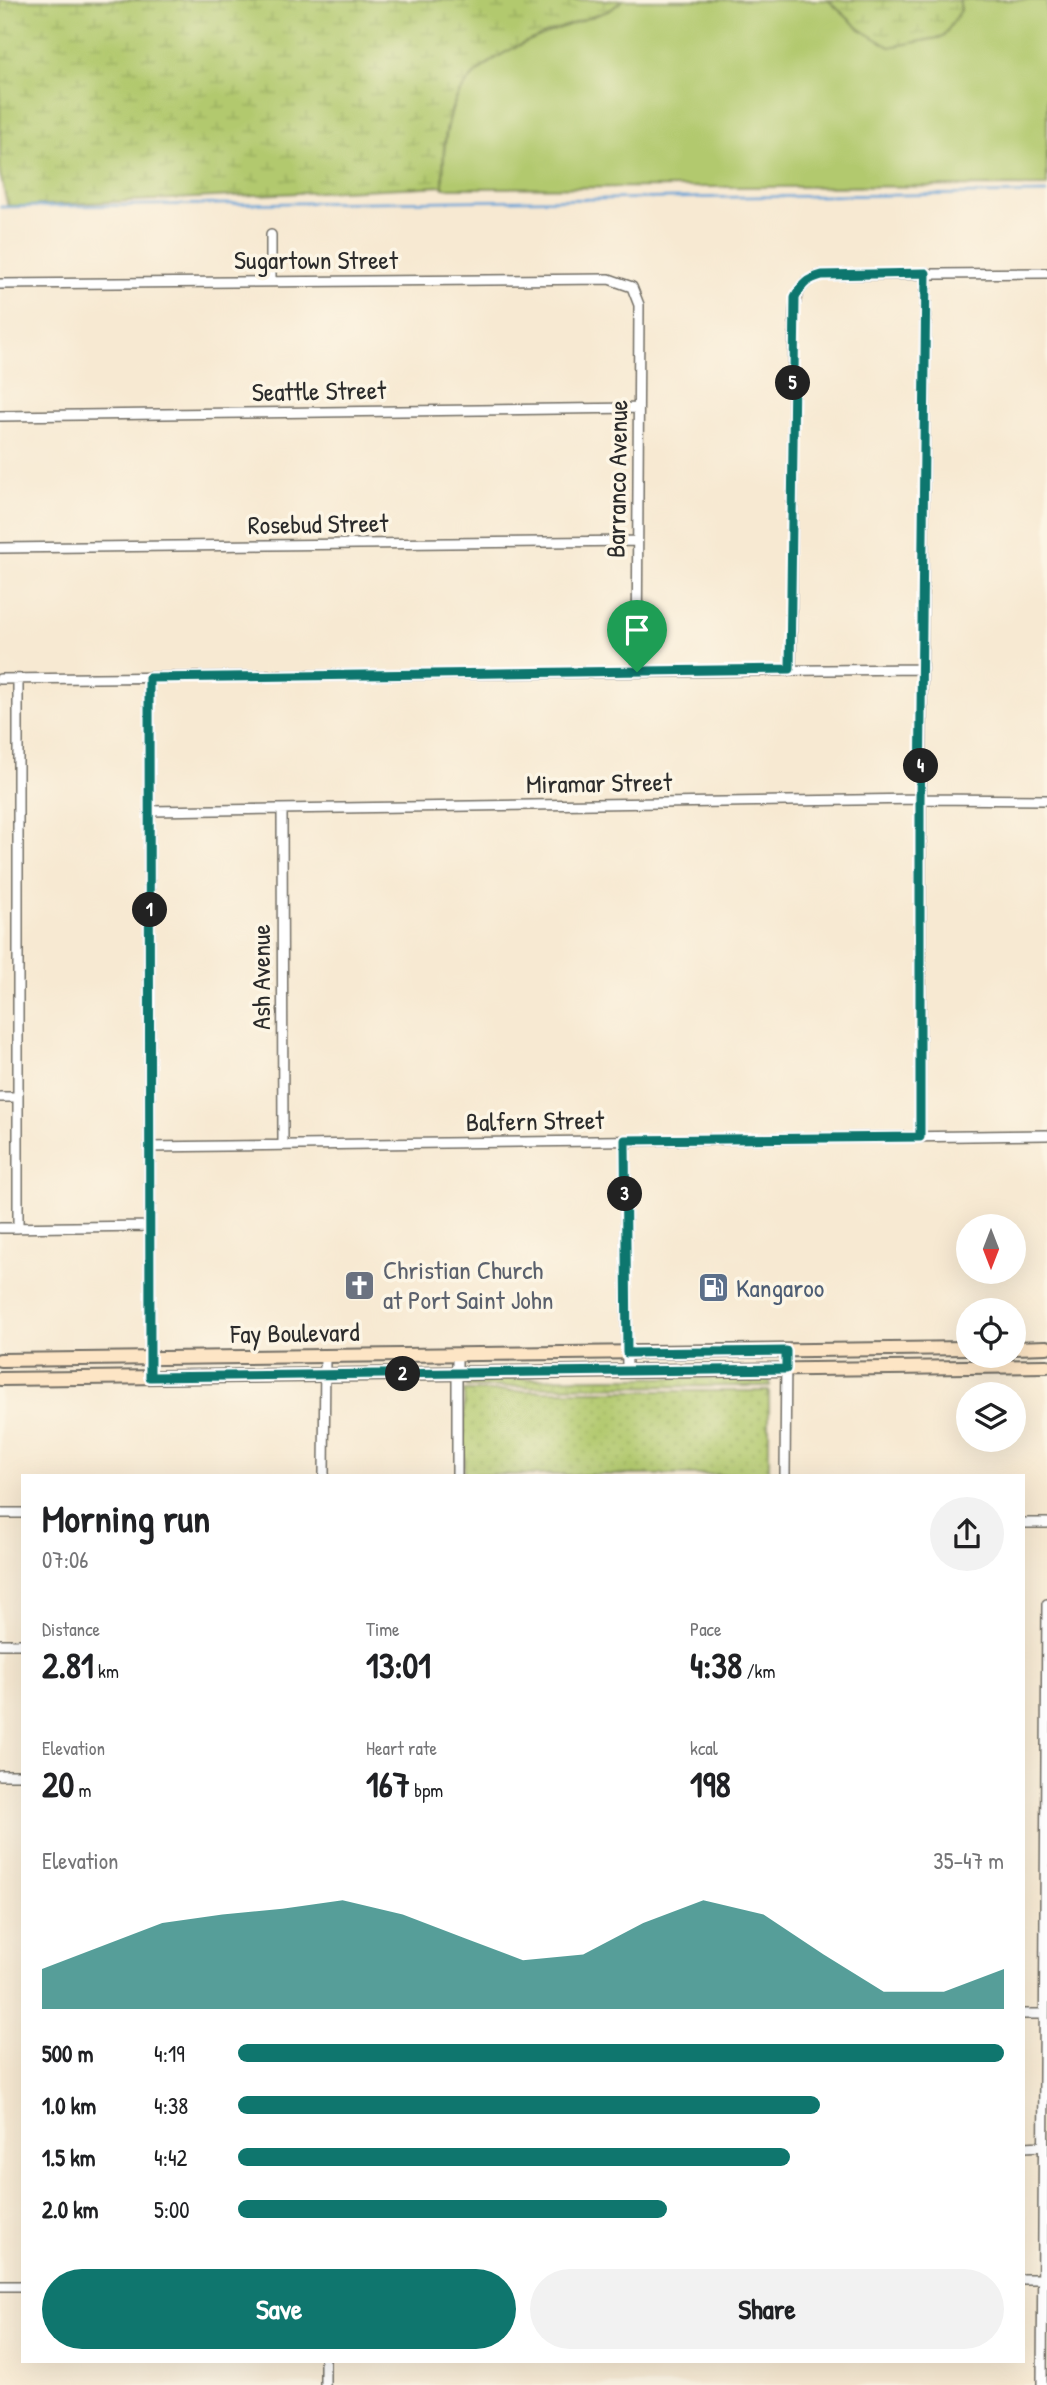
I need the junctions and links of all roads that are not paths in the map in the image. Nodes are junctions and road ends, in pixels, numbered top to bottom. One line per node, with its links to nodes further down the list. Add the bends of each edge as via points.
1 (271, 235): 4 (street)
2 (926, 273): 3 (street); 11 (street, via 822,275 809,278 795,298); 12 (street)
3 (1047, 273)
4 (271, 281): 5 (street, Sugartown Street); 6 (street, Sugartown Street, via 609,279)
5 (0, 284)
6 (632, 287): 7 (street, Barranco Avenue, via 639,305)
7 (638, 408): 8 (street, Seattle Street); 9 (street, Barranco Avenue)
8 (0, 416)
9 (637, 541): 10 (street, Rosebud Street); 13 (street, Barranco Avenue)
10 (0, 548)
11 (790, 669): 12 (street); 13 (street)
12 (922, 669): 17 (street)
13 (637, 672): 14 (street)
14 (149, 678): 16 (street); 20 (street)
15 (0, 679): 16 (street)
16 (18, 679): 22 (street)
17 (920, 799): 18 (street, Miramar Street); 19 (street, Miramar Street); 24 (street)
18 (1047, 800)
19 (282, 809): 20 (street, Miramar Street); 26 (street, Ash Avenue)
20 (151, 811): 27 (street)
21 (0, 1097): 22 (street)
22 (18, 1097): 30 (street)
23 (1047, 1135): 24 (street, Balfern Street)
24 (920, 1137): 25 (street, Balfern Street)
25 (625, 1140): 26 (street, Balfern Street); 35 (street)
26 (282, 1145): 27 (street, Balfern Street)
27 (149, 1147): 28 (street)
28 (149, 1226): 30 (street); 38 (street)
29 (0, 1228): 30 (street)
30 (18, 1228)
31 (1047, 1347): 33 (main road)
32 (956, 1348): 34 (main road, Fay Boulevard)
33 (1026, 1348)
34 (786, 1351): 35 (main road, Fay Boulevard); 41 (street)
35 (627, 1353): 36 (main road, Fay Boulevard); 42 (street)
36 (457, 1354): 37 (main road, Fay Boulevard); 43 (street)
37 (325, 1355): 38 (main road, Fay Boulevard); 44 (street)
38 (150, 1358): 39 (main road, Fay Boulevard); 45 (street)
39 (0, 1360)
40 (1047, 1366): 41 (main road, Fay Boulevard)
41 (786, 1369): 42 (main road, Fay Boulevard); 49 (street)
42 (627, 1371): 43 (main road, Fay Boulevard)
43 (456, 1374): 44 (main road, Fay Boulevard); 48 (street)
44 (325, 1375): 45 (main road, Fay Boulevard); 47 (street)
45 (150, 1377): 46 (main road, Fay Boulevard)
46 (0, 1380)
47 (324, 1474)
48 (457, 1474)
49 (785, 1474)
50 (0, 1513): 51 (street)
51 (21, 1513)
52 (1025, 1523): 53 (street)
53 (1047, 1523)
54 (1047, 1604): 60 (street)
55 (0, 1644): 56 (street)
56 (21, 1644)
57 (0, 1775): 58 (street)
58 (21, 1776)
59 (1025, 2014): 60 (street)
60 (1044, 2014): 61 (street)
61 (1043, 2146): 62 (street); 64 (street)
62 (1025, 2147)
63 (1025, 2279): 64 (street)
64 (1045, 2279): 69 (street)
65 (0, 2286): 66 (street)
66 (21, 2286)
67 (325, 2363): 68 (street)
68 (325, 2385)
69 (1042, 2385)

